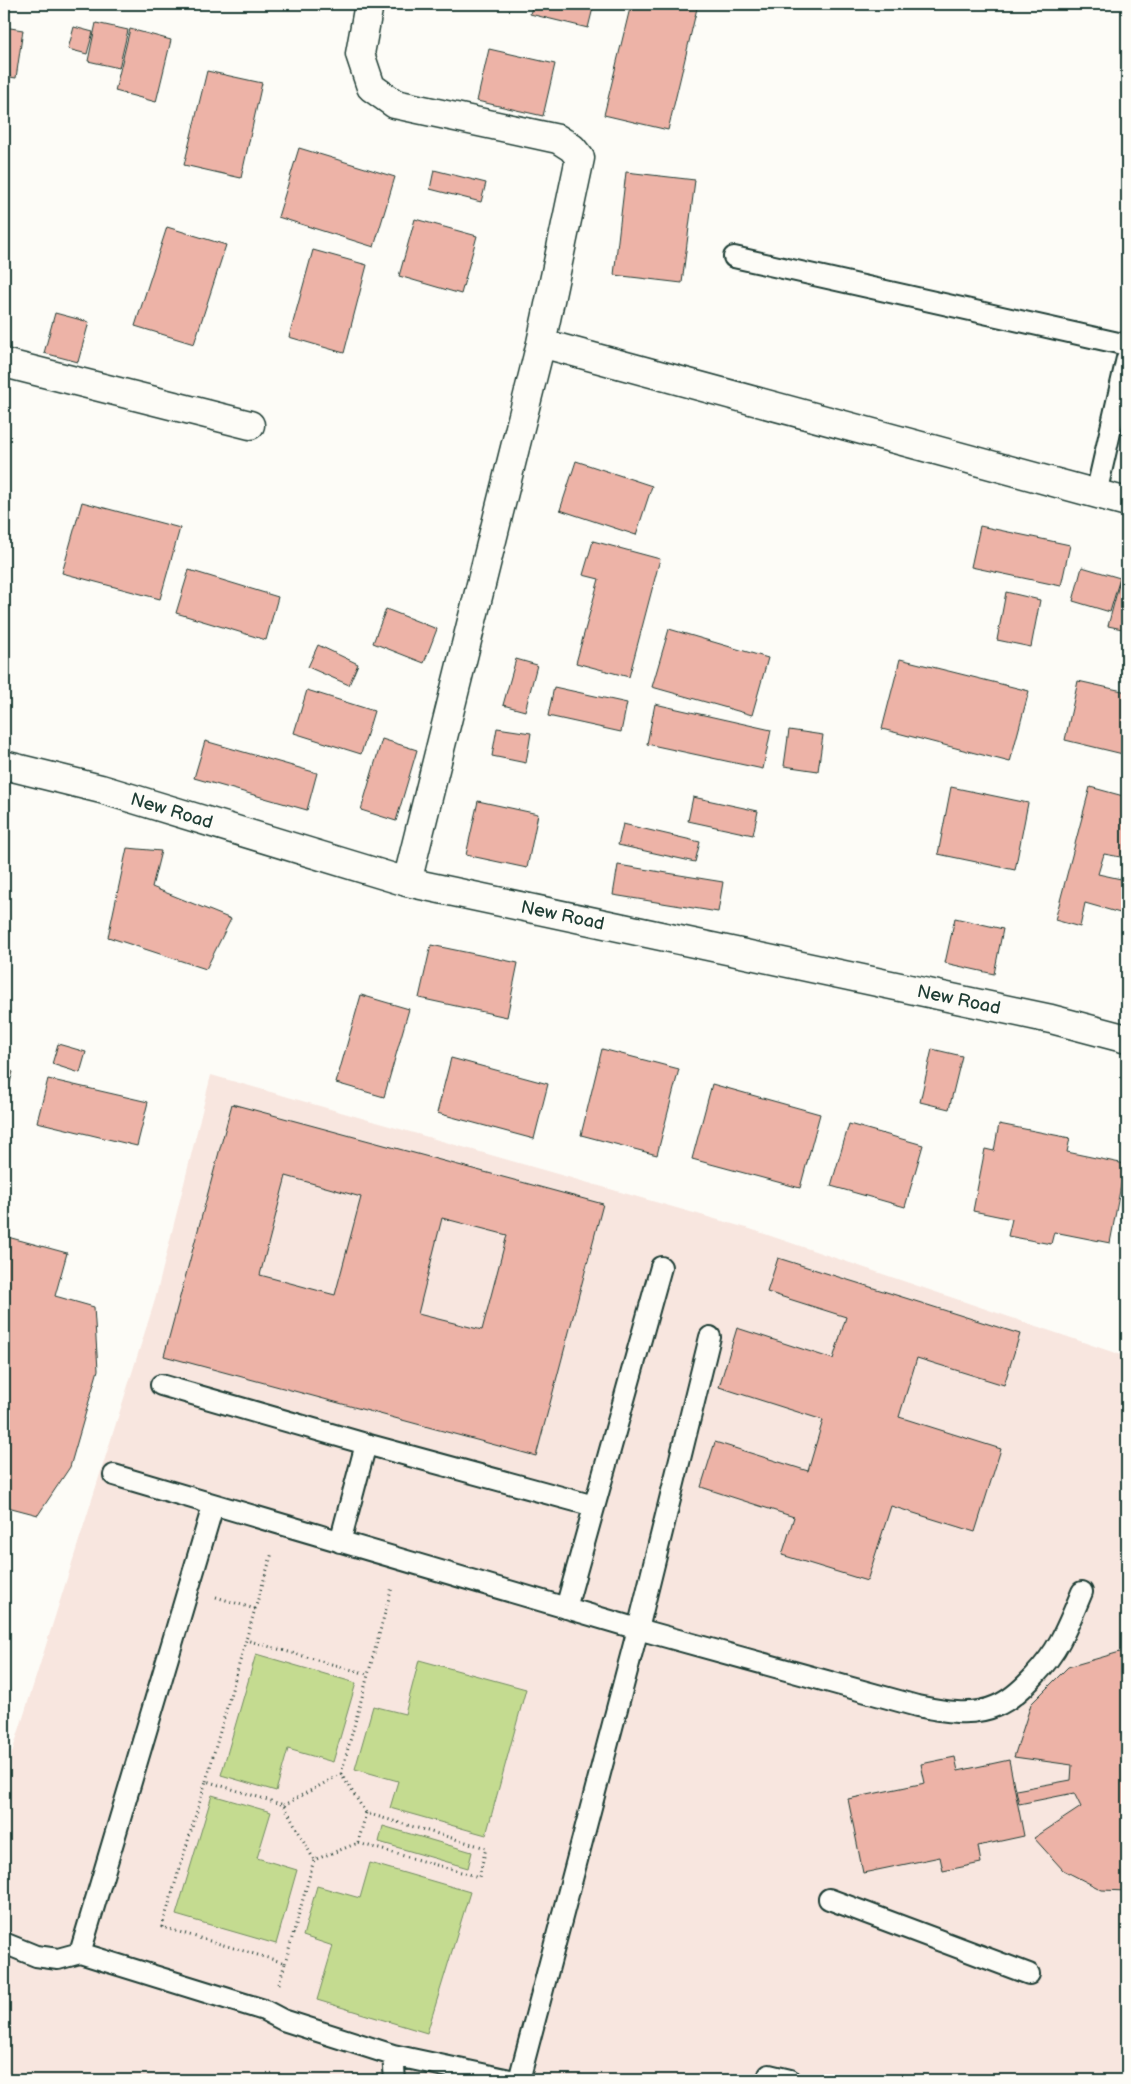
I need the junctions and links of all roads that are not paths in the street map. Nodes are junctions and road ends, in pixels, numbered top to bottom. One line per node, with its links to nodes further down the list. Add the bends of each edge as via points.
1 (369, 4): 3 (street, via 360,54 371,87 395,104 558,139 580,158)
2 (734, 258): 4 (lane)
3 (541, 343): 8 (street); 11 (street)
4 (1127, 345)
5 (1127, 358): 8 (lane)
6 (4, 363): 7 (street)
7 (250, 424)
8 (1096, 494): 9 (street)
9 (1127, 502)
10 (4, 765): 11 (street, New Road, via 101,789)
11 (407, 882): 12 (street, New Road, via 1051,1019)
12 (1127, 1039)
13 (661, 1267): 19 (lane)
14 (710, 1336): 23 (lane)
15 (161, 1385): 16 (lane)
16 (366, 1444): 19 (lane); 20 (lane)
17 (114, 1475): 18 (lane)
18 (213, 1506): 20 (lane); 26 (lane)
19 (594, 1506): 22 (lane)
20 (340, 1542): 22 (lane)
21 (1082, 1592): 23 (lane, via 1060,1642 1021,1690 997,1706 975,1711 945,1712 917,1706)
22 (566, 1608): 23 (lane)
23 (638, 1629): 32 (lane)
24 (829, 1899): 27 (lane)
25 (4, 1943): 26 (lane, via 50,1958)
26 (80, 1953): 28 (lane)
27 (1029, 1974)
28 (393, 2054): 30 (lane); 31 (lane)
29 (769, 2075): 33 (lane)
30 (395, 2080)
31 (510, 2080)
32 (520, 2080)
33 (790, 2080)

